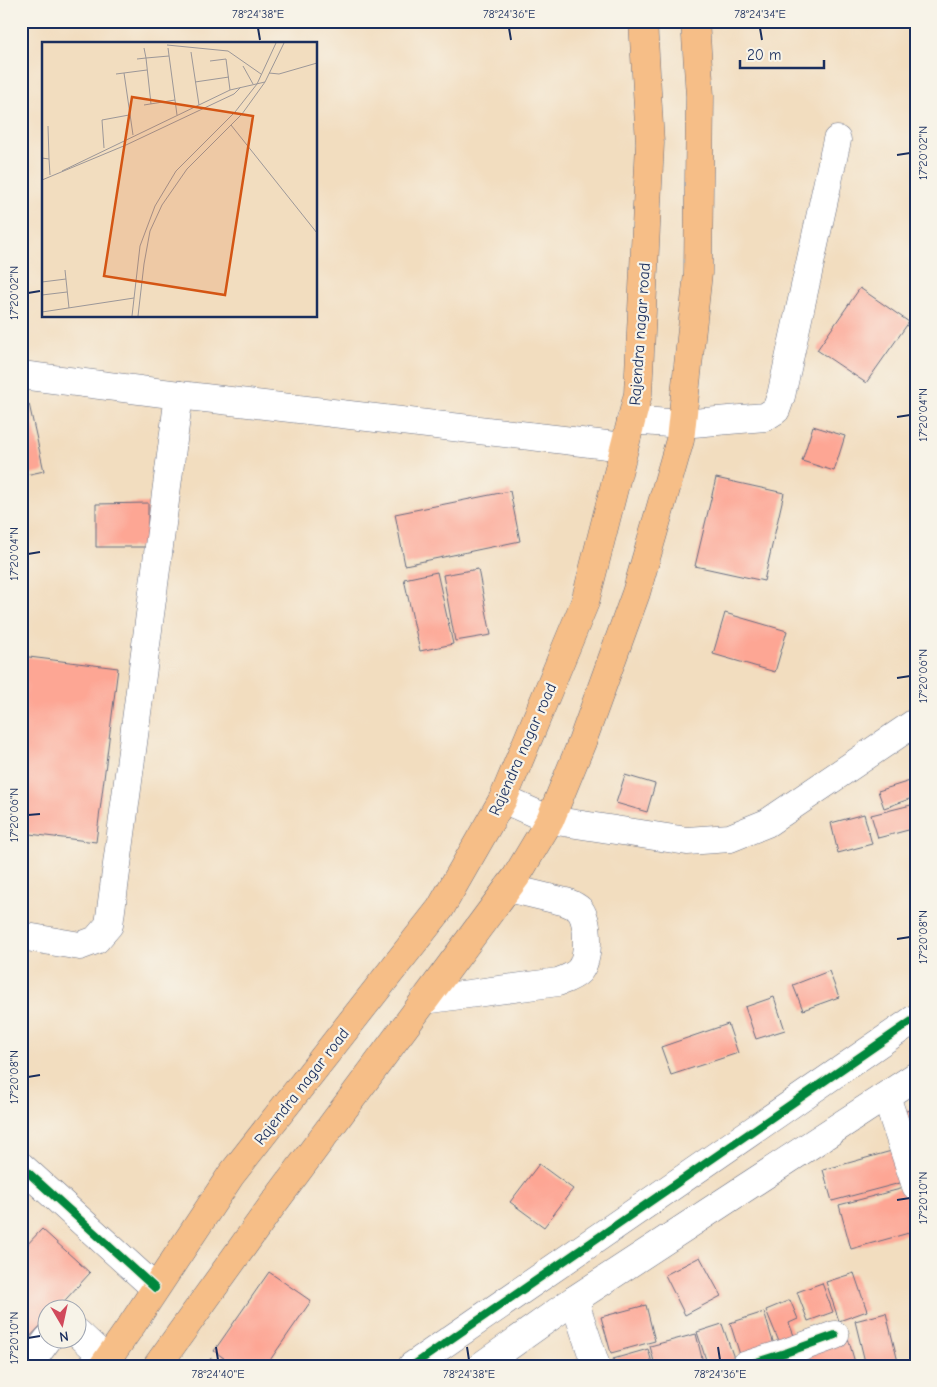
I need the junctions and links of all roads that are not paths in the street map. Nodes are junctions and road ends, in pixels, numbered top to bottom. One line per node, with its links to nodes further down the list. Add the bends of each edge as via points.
1 (643, 21): 6 (main road, Rajendra nagar road, via 650,143 638,394)
2 (695, 21): 7 (main road, via 700,96 698,272)
3 (837, 140): 7 (street, via 776,410 765,417)
4 (21, 375): 5 (street)
5 (179, 395): 8 (street); 13 (street, via 109,925 96,940 80,946)
6 (631, 420): 7 (street); 8 (main road, Rajendra nagar road)
7 (682, 424): 11 (main road, via 636,593)
8 (624, 447): 10 (main road, Rajendra nagar road, via 585,602)
9 (916, 722): 11 (street, via 767,823 730,838 688,841)
10 (503, 799): 11 (street); 20 (main road, Rajendra nagar road, via 440,908 231,1175)
11 (550, 820): 12 (main road)
12 (508, 888): 14 (main road); 14 (street, via 566,902 579,910 584,918 587,939 586,953 579,970 558,982)
13 (21, 936)
14 (424, 1000): 28 (main road)
15 (916, 1018): 29 (street)
16 (916, 1076): 17 (street)
17 (886, 1096): 19 (street); 21 (street)
18 (21, 1166): 20 (street)
19 (916, 1186)
20 (155, 1288): 26 (main road, Rajendra nagar road)
21 (574, 1300): 30 (street); 31 (street)
22 (835, 1334): 25 (street)
23 (88, 1343): 26 (street)
24 (40, 1350): 27 (street)
25 (790, 1359): 32 (street)
26 (105, 1363)
27 (28, 1366)
28 (157, 1366)
29 (412, 1366)
30 (481, 1366)
31 (596, 1366)
32 (744, 1366)

